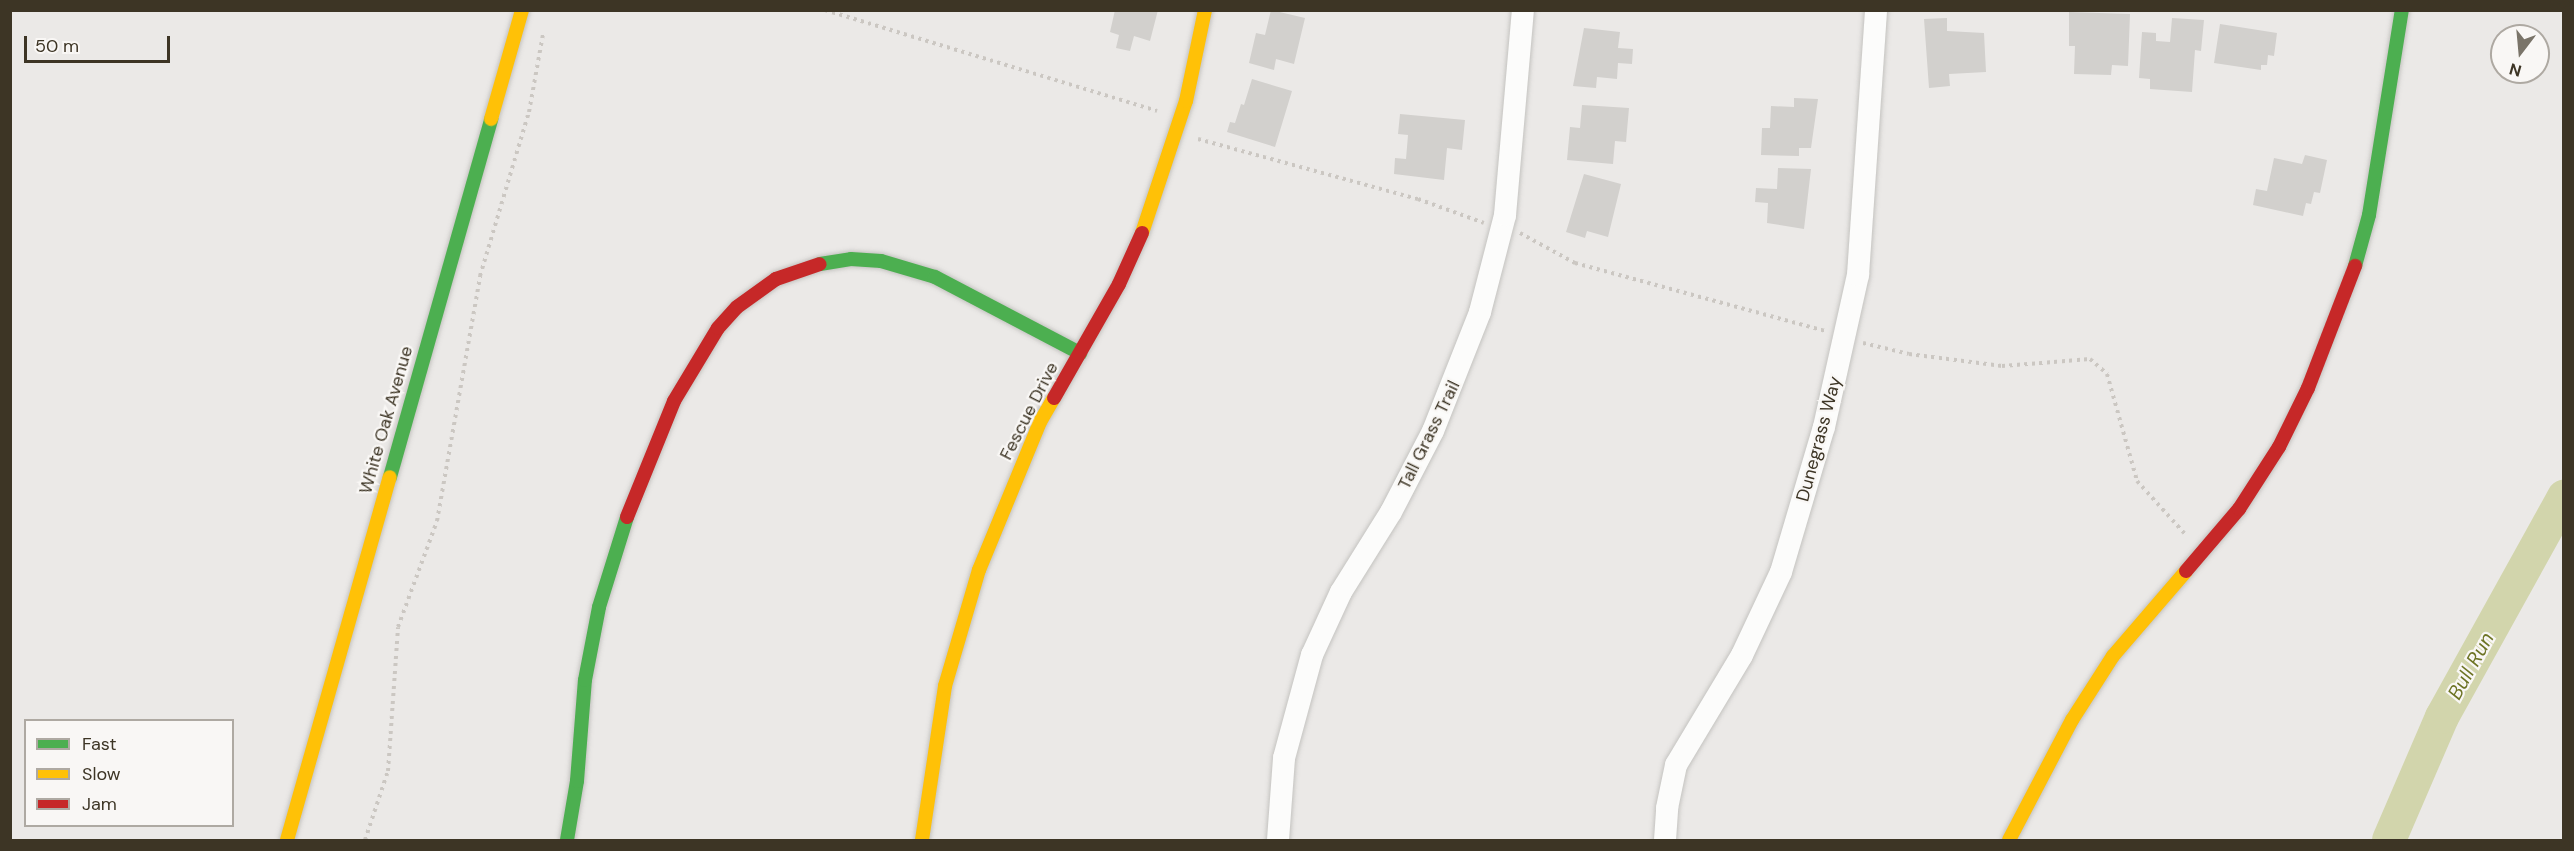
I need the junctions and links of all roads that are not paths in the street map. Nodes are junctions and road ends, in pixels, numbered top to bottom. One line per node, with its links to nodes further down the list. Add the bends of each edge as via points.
1 (522, 10): 7 (street, White Oak Avenue)
2 (1205, 10): 6 (street, Fescue Drive, via 1177,132 1137,246)
3 (1523, 10): 10 (street, Tall Grass Trail, via 1517,112 1502,228 1480,312 1450,396 1410,478 1341,592 1312,655 1284,758)
4 (1876, 10): 11 (street, Dunegrass Way, via 1863,232 1845,339 1781,572 1742,656 1676,765)
5 (2402, 10): 12 (street, via 2377,177 2346,296 2316,371 2279,447 2239,509 2113,656 2072,720)
6 (1080, 353): 8 (street, via 935,277 881,261 851,259 804,267 769,284 737,307 718,328 674,401 621,532 599,608 585,680 575,804); 9 (street, Fescue Drive, via 1032,440 979,570 945,686)
7 (288, 840)
8 (567, 840)
9 (922, 840)
10 (1278, 840)
11 (1665, 840)
12 (2009, 840)

